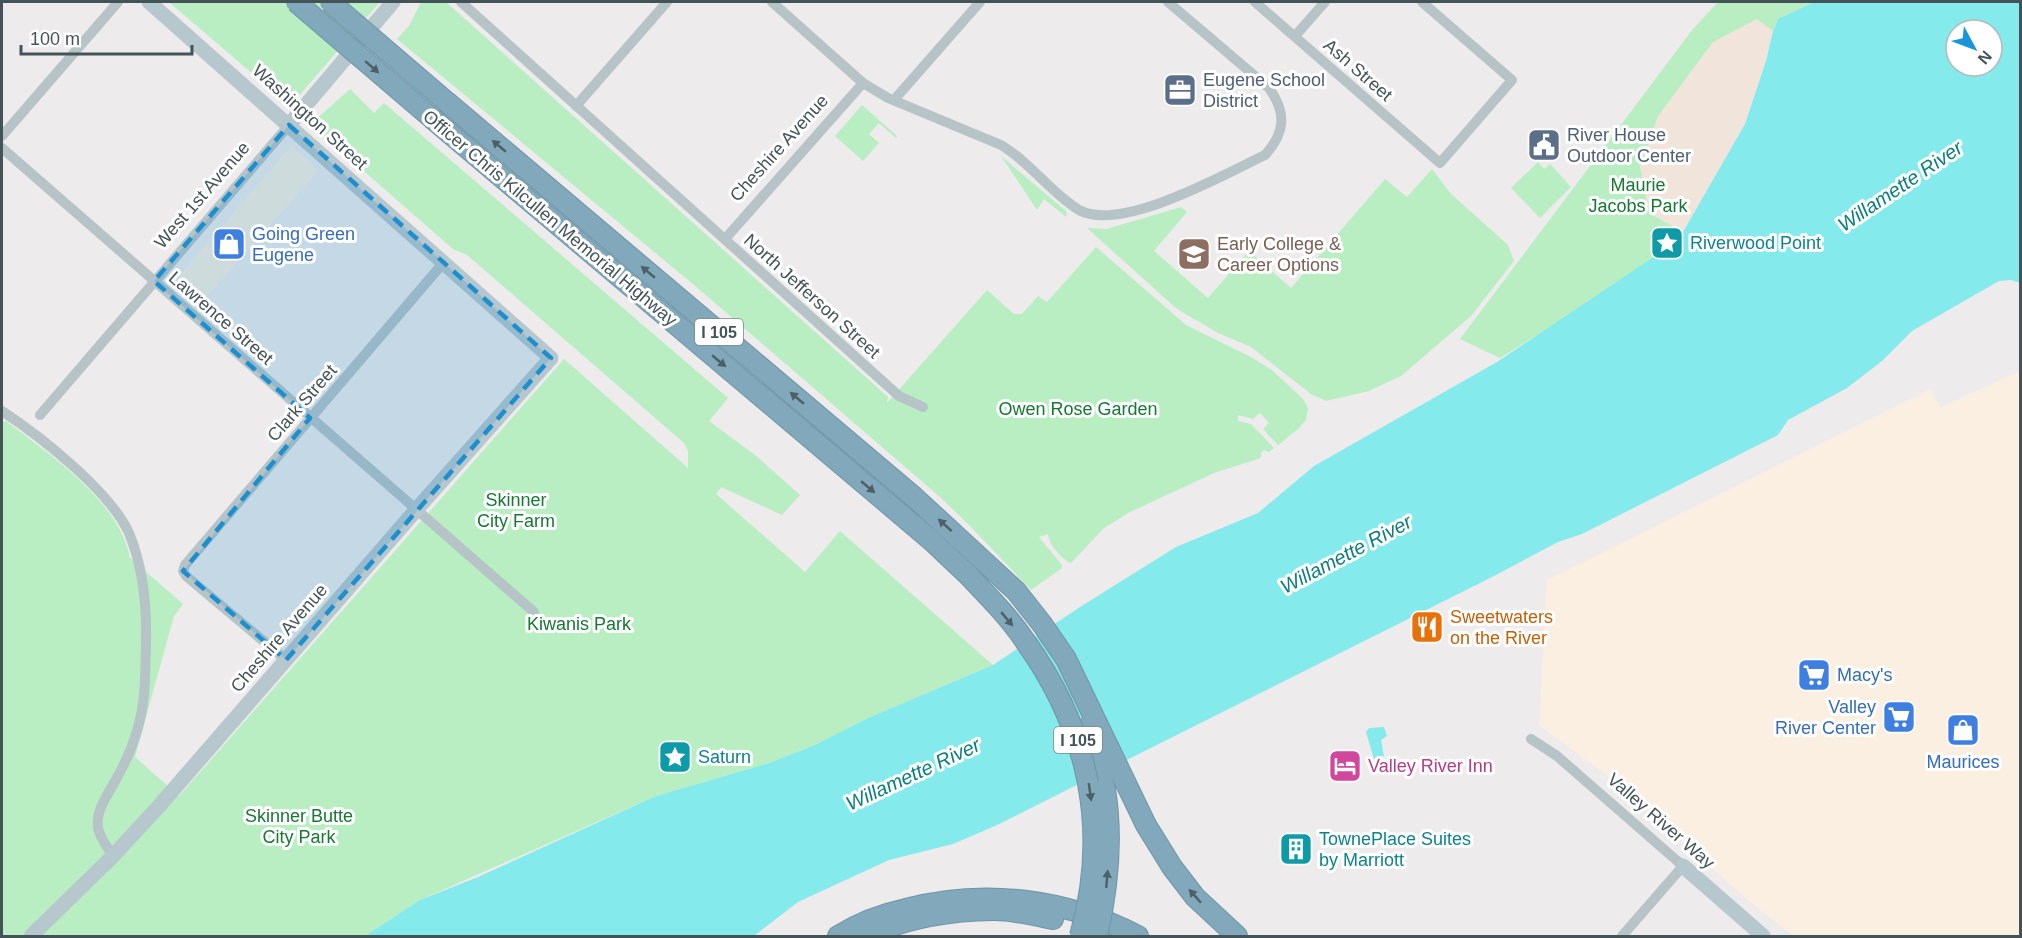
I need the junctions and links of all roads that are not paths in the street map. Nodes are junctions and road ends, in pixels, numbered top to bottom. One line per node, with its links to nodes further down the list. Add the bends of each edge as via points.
1 (118, 2): 19 (street)
2 (149, 2): 18 (street, Washington Street)
3 (296, 2): 39 (highway, Officer Chris Kilcullen Memorial Highway / I 105, one-way to 39, bridge, via 931,540 1025,640 1052,681 1077,738 1089,782 1094,832 1091,888)
4 (330, 2): 30 (highway, Officer Chris Kilcullen Memorial Highway / I 105, one-way to 4, bridge, via 914,497)
5 (393, 2): 18 (street, West 1st Avenue)
6 (461, 2): 17 (street, North Jefferson Street)
7 (667, 2): 17 (street)
8 (772, 2): 15 (street)
9 (980, 2): 16 (street)
10 (1168, 2): 16 (street, via 1269,88 1278,103 1282,122 1281,133 1265,155 1173,199 1093,215 1069,203 1001,145)
11 (1255, 2): 14 (street, Ash Street)
12 (1325, 2): 14 (street)
13 (1422, 2): 14 (street, Ash Street, via 1512,80 1440,163)
14 (1295, 36)
15 (863, 83): 16 (street); 21 (street, Cheshire Avenue)
16 (894, 100)
17 (576, 106): 21 (street, North Jefferson Street)
18 (289, 125): 22 (street, Washington Street); 23 (street, West 1st Avenue)
19 (2, 136)
20 (2, 148): 23 (street, Lawrence Street)
21 (725, 239): 25 (street, North Jefferson Street, via 899,396)
22 (444, 262): 24 (street, Washington Street); 28 (street, Clark Street)
23 (154, 281): 27 (street, West 1st Avenue); 28 (street, Lawrence Street)
24 (551, 358): 29 (street, Cheshire Avenue)
25 (923, 407)
26 (2, 411): 34 (street, via 33,431 111,506 130,535 143,582 145,691 138,727 98,820 101,838)
27 (40, 415)
28 (310, 418): 29 (street, Lawrence Street); 32 (street, Clark Street, via 183,572)
29 (416, 510): 31 (street, Lawrence Street); 32 (street, Cheshire Avenue)
30 (987, 565): 40 (highway, I 105, one-way to 30, bridge, via 1106,892 1109,833 1105,789 1092,739 1057,661); 43 (highway, one-way to 30, via 1195,897 1172,867 1146,825 1066,659 1016,591)
31 (534, 612)
32 (286, 660): 34 (street, Cheshire Avenue)
33 (1531, 739): 35 (street, Valley River Way, via 1557,756)
34 (113, 856): 36 (street, Cheshire Avenue)
35 (1683, 866): 44 (street); 45 (street, Valley River Way)
36 (31, 936)
37 (838, 936): 42 (highway, via 887,914 934,901 995,898 1064,908)
38 (868, 936): 41 (highway, via 929,917 994,910 1073,923)
39 (1080, 936)
40 (1098, 936)
41 (1108, 936)
42 (1138, 936)
43 (1237, 936)
44 (1622, 936)
45 (1763, 936)

